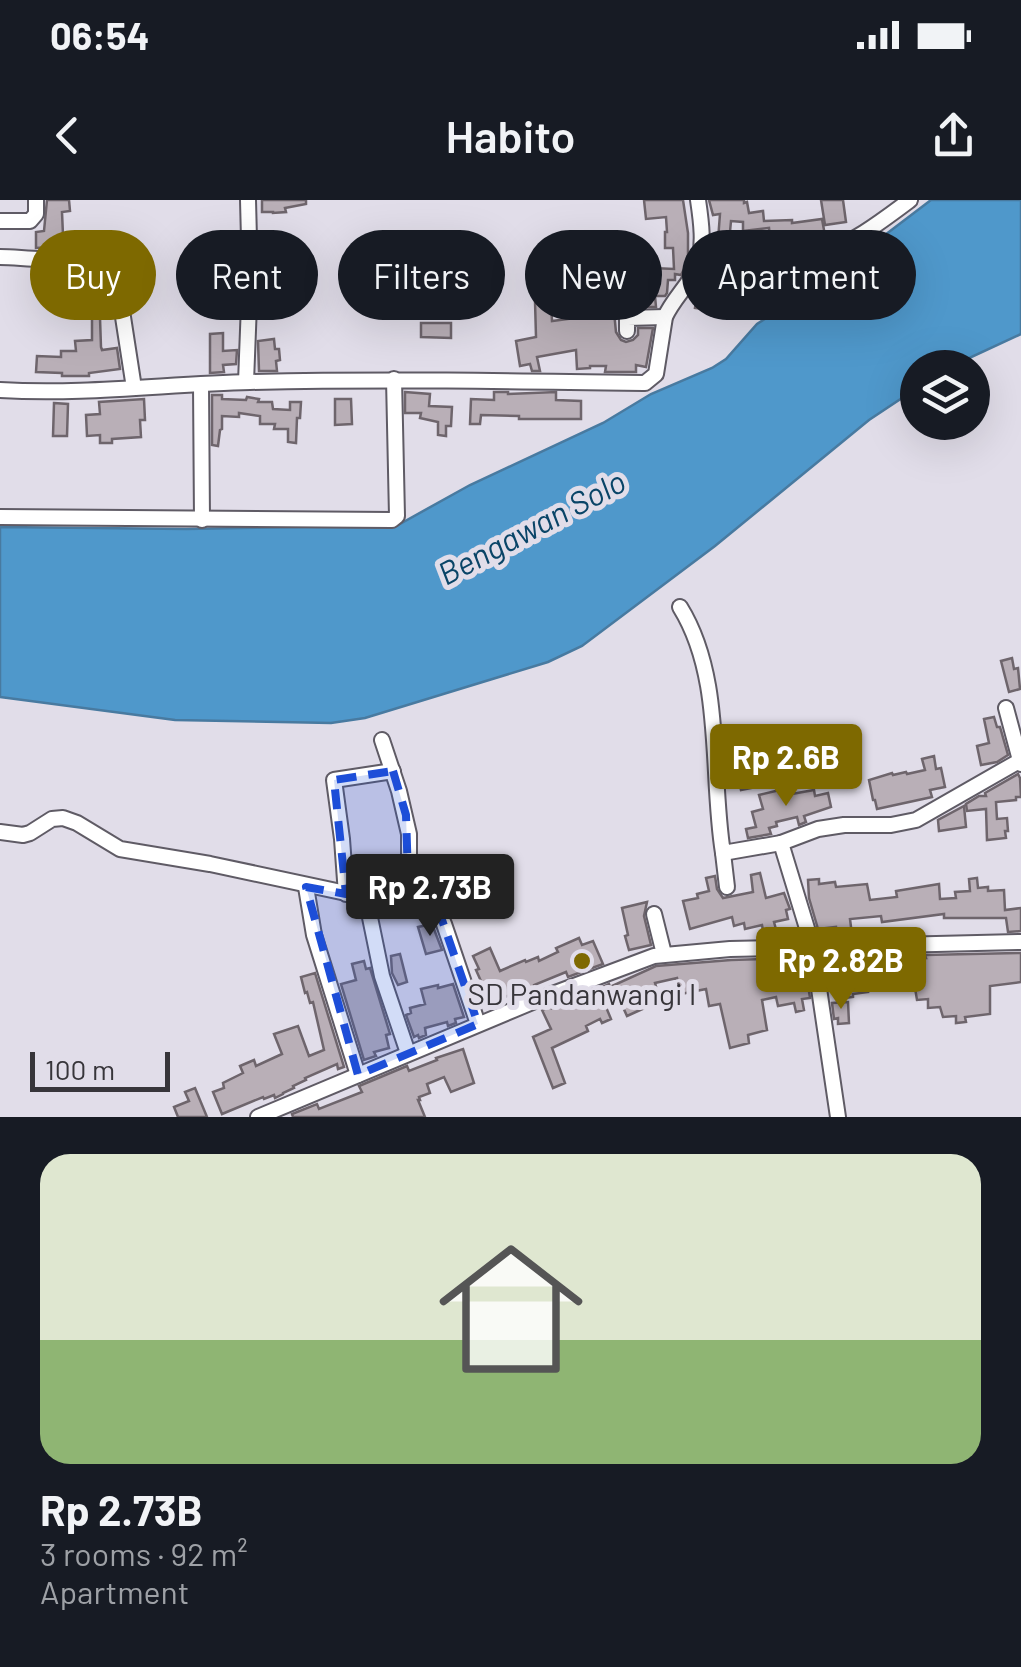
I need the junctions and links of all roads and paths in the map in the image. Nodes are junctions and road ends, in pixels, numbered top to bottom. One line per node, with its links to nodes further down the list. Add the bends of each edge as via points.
1 (36, 200): 5 (street, via 30,221)
2 (248, 200): 15 (street)
3 (698, 200): 6 (street)
4 (910, 200): 7 (street)
5 (0, 222)
6 (700, 230)
7 (866, 230)
8 (0, 257): 17 (street, via 94,254 108,260)
9 (682, 287): 10 (street)
10 (665, 318): 11 (street); 14 (street, via 656,374 645,383)
11 (662, 319)
12 (626, 320): 13 (street)
13 (654, 320)
14 (394, 380): 15 (street); 20 (street, via 395,518)
15 (246, 382): 16 (street)
16 (201, 385): 17 (street); 20 (street)
17 (134, 388): 18 (street)
18 (0, 390)
19 (0, 517): 20 (street)
20 (202, 520)
21 (680, 608): 28 (street, via 694,629 711,703)
22 (1006, 708): 24 (street)
23 (382, 740): 25 (street)
24 (1021, 762): 27 (street, via 916,820 818,828)
25 (393, 772): 31 (street, via 334,780); 33 (street, via 410,834)
26 (0, 832): 29 (street, via 30,833 63,818 120,848)
27 (781, 843): 28 (street); 36 (street)
28 (723, 853): 30 (street)
29 (306, 886): 31 (street); 40 (street, via 314,935)
30 (727, 887)
31 (346, 894): 32 (street)
32 (366, 898): 33 (street); 39 (street)
33 (410, 907): 38 (street, via 441,917)
34 (654, 914): 37 (street)
35 (1021, 942): 36 (street)
36 (814, 948): 37 (street); 42 (street)
37 (664, 954): 38 (street)
38 (478, 1024): 39 (street)
39 (408, 1053): 40 (street)
40 (358, 1075): 41 (street)
41 (258, 1117)
42 (838, 1117)

